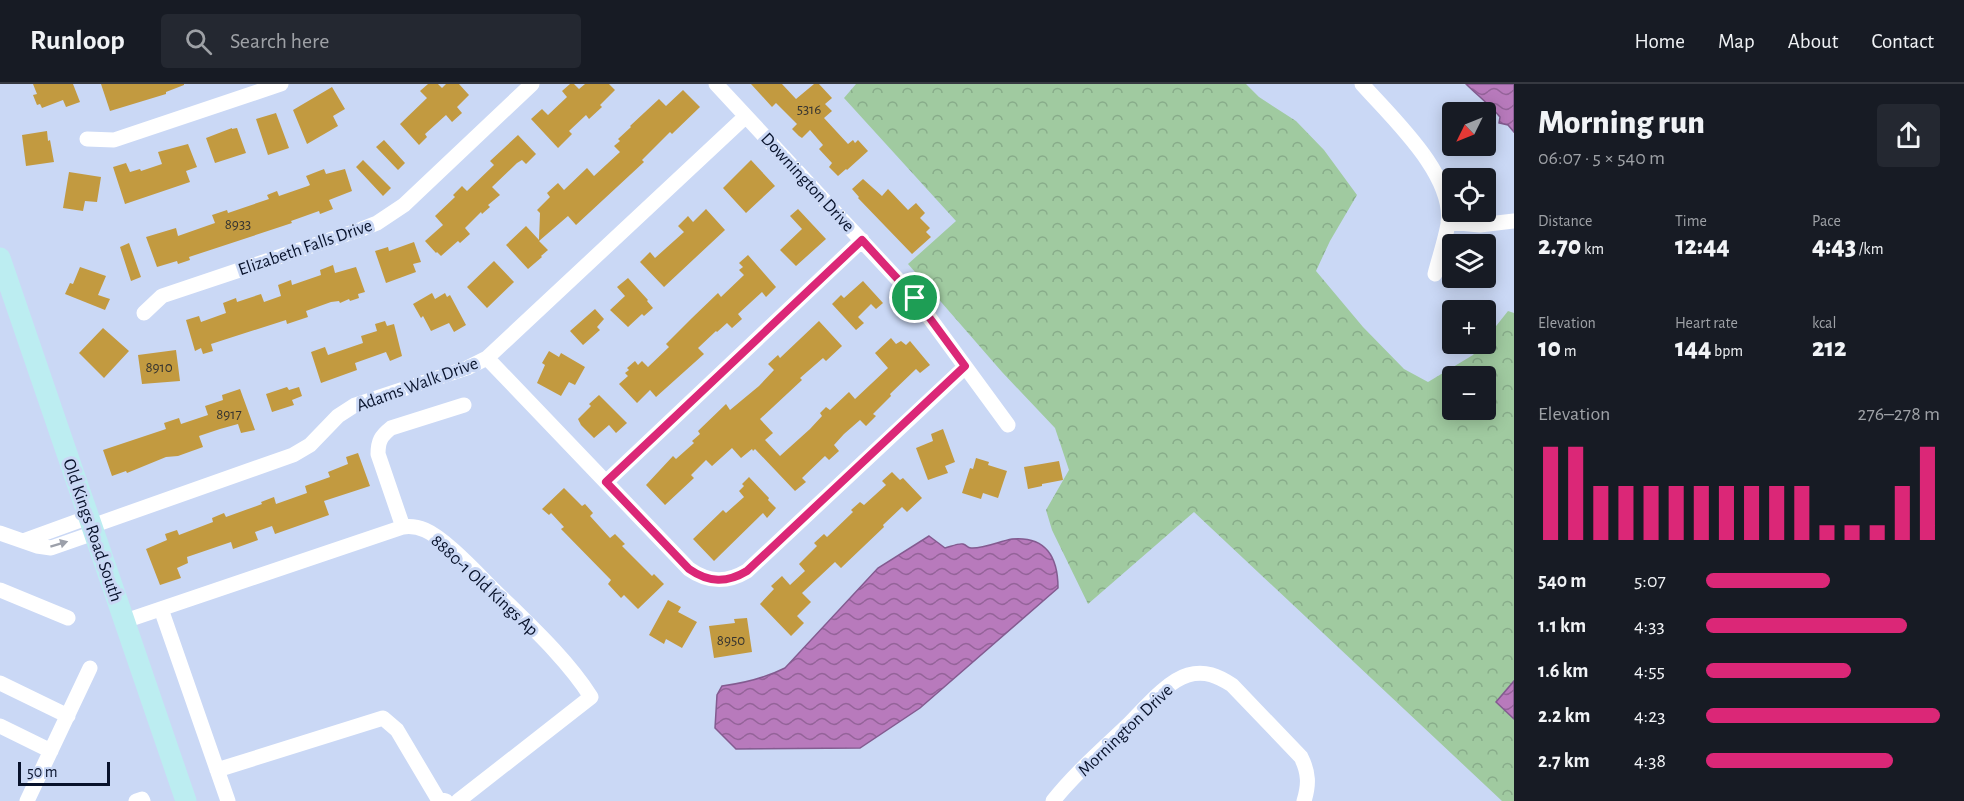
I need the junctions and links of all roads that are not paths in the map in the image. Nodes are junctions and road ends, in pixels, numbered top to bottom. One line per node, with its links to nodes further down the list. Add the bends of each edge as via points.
1 (281, 84): 6 (street, via 114,140)
2 (532, 84): 13 (street, Elizabeth Falls Drive, via 391,215 362,229 162,296)
3 (716, 84): 5 (street, Downington Drive)
4 (1362, 84): 7 (street, via 1427,159)
5 (746, 116): 10 (street, Downington Drive); 14 (street, Adams Walk Drive)
6 (87, 139)
7 (1442, 189)
8 (1514, 221): 9 (street, via 1480,225)
9 (1448, 222): 12 (street)
10 (862, 240): 15 (street, Downington Drive, via 915,298); 18 (street)
11 (0, 258): 19 (street, Old Kings Road South)
12 (1435, 274)
13 (144, 313)
14 (488, 358): 18 (street); 19 (street, Adams Walk Drive, via 355,405 293,455)
15 (965, 366): 17 (street, Downington Drive); 18 (street, via 737,577 722,581 698,576)
16 (464, 405): 20 (street, via 391,428 378,443 378,454)
17 (1008, 425)
18 (606, 482)
19 (92, 525): 21 (street, Adams Walk Drive, via 51,548); 25 (street, Old Kings Road South)
20 (403, 526): 23 (street); 39 (street, 8880-1 Old Kings Ap, via 426,530 462,559 580,679 591,697)
21 (0, 533)
22 (0, 590): 24 (street)
23 (161, 609): 25 (street); 31 (street)
24 (68, 618)
25 (125, 621): 36 (street, Old Kings Road South)
26 (90, 668): 28 (street)
27 (0, 683): 28 (street)
28 (68, 716): 30 (street)
29 (0, 726): 30 (street)
30 (51, 751): 33 (street)
31 (217, 770): 37 (street); 38 (street, via 383,718 397,730 438,799)
32 (1305, 796): 40 (street, Mornington Drive, via 1307,769 1301,757 1232,685 1204,673 1187,675 1170,684)
33 (27, 801)
34 (136, 801): 35 (street)
35 (143, 801)
36 (186, 801)
37 (228, 801)
38 (446, 801)
39 (458, 801)
40 (1053, 801)

